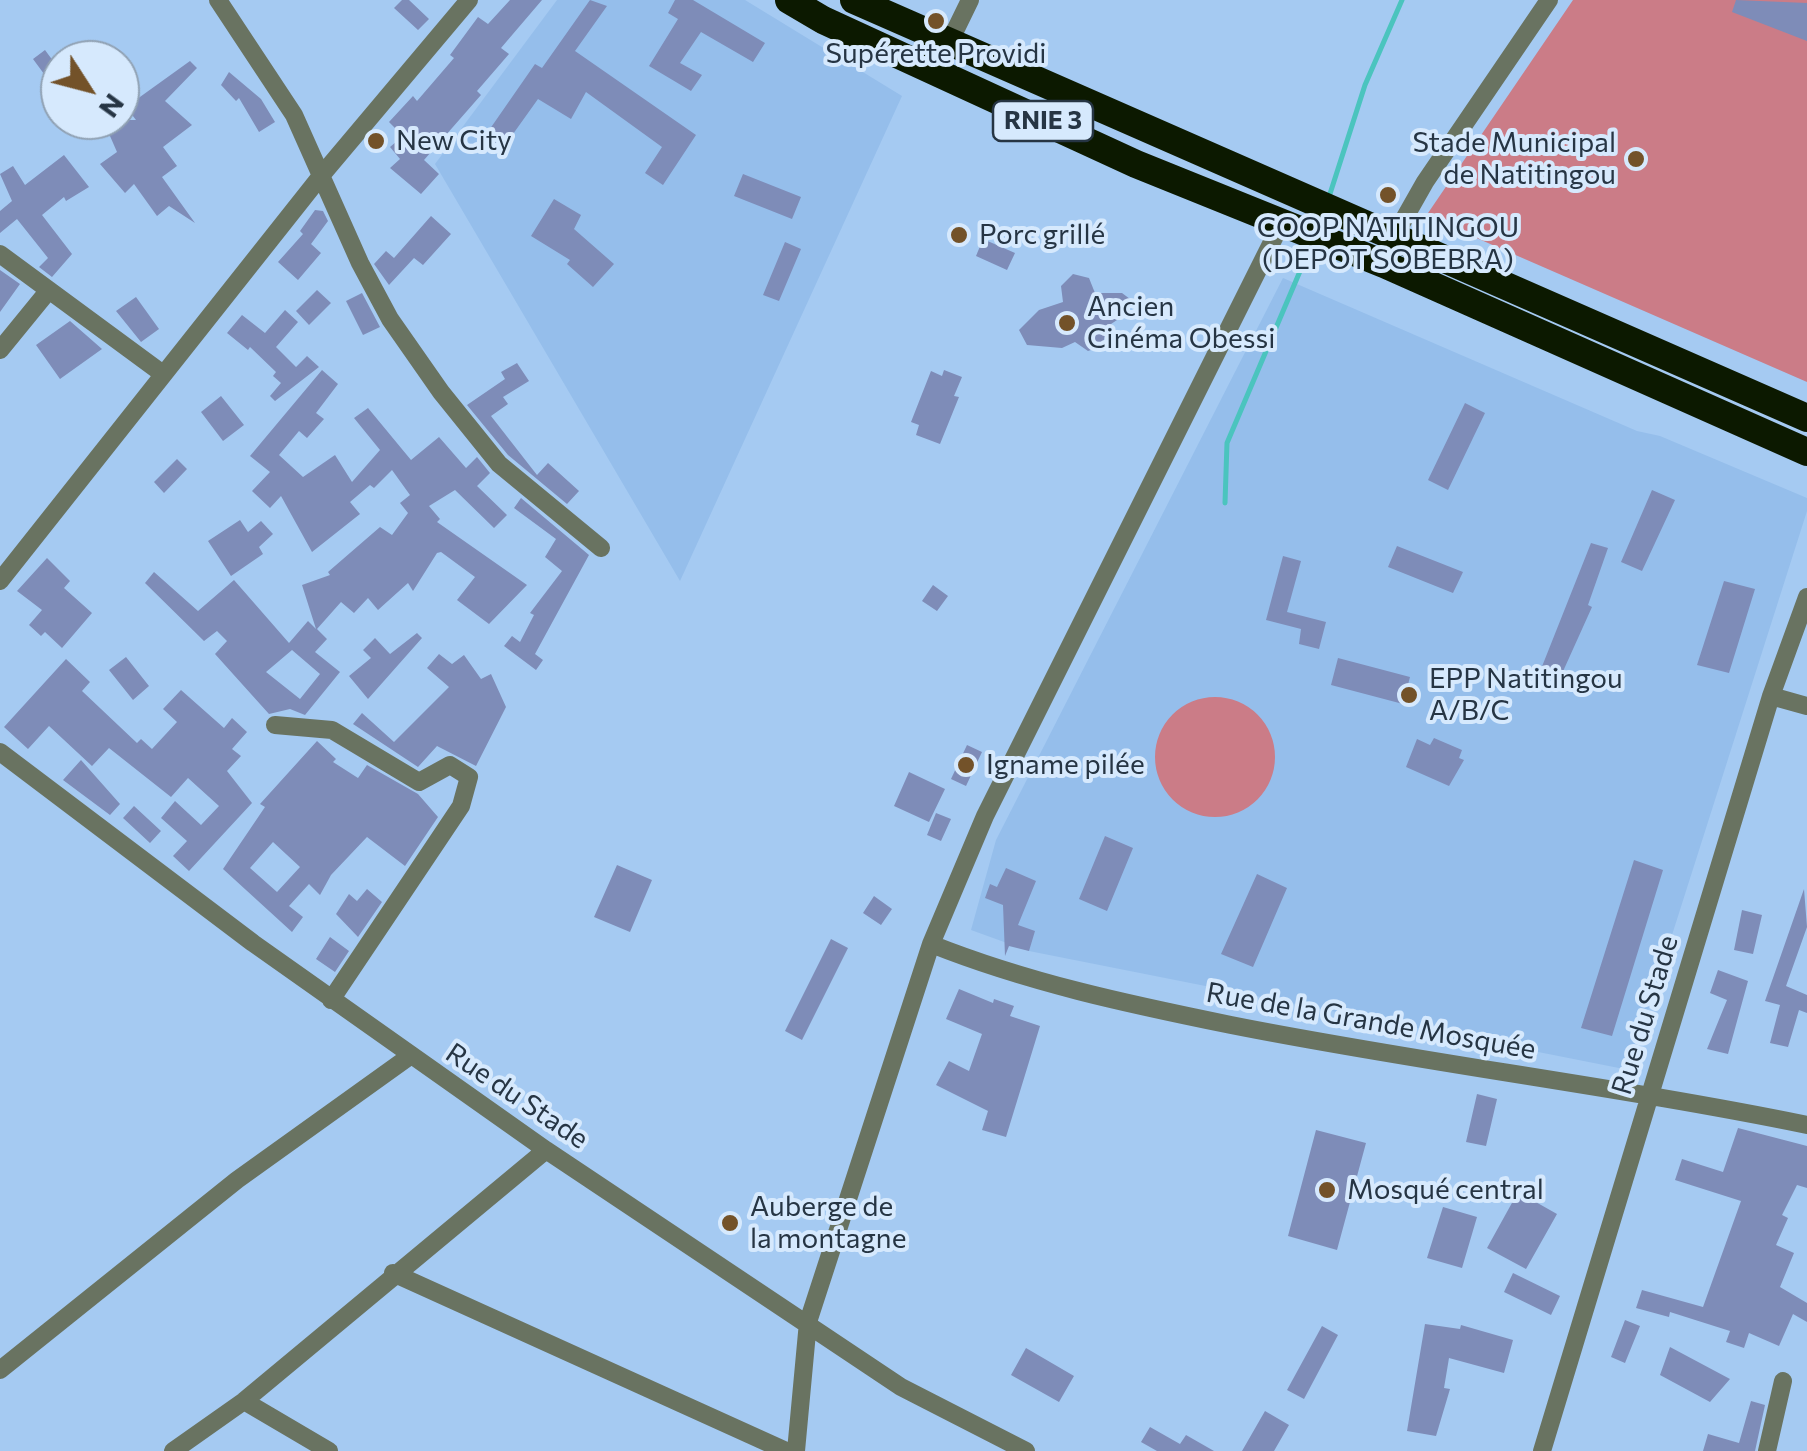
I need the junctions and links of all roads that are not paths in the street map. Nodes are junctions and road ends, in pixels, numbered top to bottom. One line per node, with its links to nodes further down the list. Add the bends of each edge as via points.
1 (218, 0): 11 (street, via 294,115)
2 (468, 0): 11 (street)
3 (789, 0): 8 (highway, RNIE 3)
4 (854, 0): 7 (highway, RNIE 3)
5 (970, 0): 7 (street)
6 (1549, 0): 13 (street)
7 (951, 42): 8 (street); 9 (highway, RNIE 3)
8 (935, 72): 10 (highway, RNIE 3)
9 (1150, 132): 10 (highway); 13 (highway, RNIE 3)
10 (1136, 164): 12 (highway, RNIE 3)
11 (320, 176): 18 (street); 21 (street, via 390,319 474,436 523,486)
12 (1303, 232): 15 (highway, RNIE 3); 28 (street, via 986,816)
13 (1394, 234): 15 (street); 19 (highway, RNIE 3)
14 (0, 254): 16 (street)
15 (1384, 264): 20 (highway, RNIE 3)
16 (49, 290): 17 (street); 18 (street)
17 (0, 350)
18 (163, 374): 22 (street)
19 (1807, 418)
20 (1807, 452)
21 (602, 548)
22 (0, 581)
23 (1807, 597): 24 (street, Rue du Stade)
24 (1771, 696): 25 (street); 31 (street, Rue du Stade)
25 (1807, 706)
26 (275, 725): 29 (street, via 332,730 419,782 450,765 469,778 461,806)
27 (0, 752): 29 (street, Rue du Stade)
28 (931, 944): 31 (street, Rue de la Grande Mosquée, via 1101,999 1467,1068); 35 (street)
29 (332, 1000): 30 (street, Rue du Stade)
30 (410, 1056): 33 (street, Rue du Stade); 36 (street, via 236,1180)
31 (1650, 1093): 32 (street, Rue de la Grande Mosquée); 44 (street, Rue du Stade)
32 (1807, 1125)
33 (546, 1150): 34 (street); 35 (street, Rue du Stade)
34 (393, 1273): 38 (street); 42 (street)
35 (808, 1322): 39 (street, Rue du Stade, via 901,1387); 43 (street)
36 (0, 1370)
37 (1782, 1382): 45 (street)
38 (244, 1400): 40 (street); 41 (street)
39 (1014, 1448)
40 (173, 1451)
41 (329, 1451)
42 (786, 1451)
43 (796, 1451)
44 (1542, 1451)
45 (1767, 1451)

